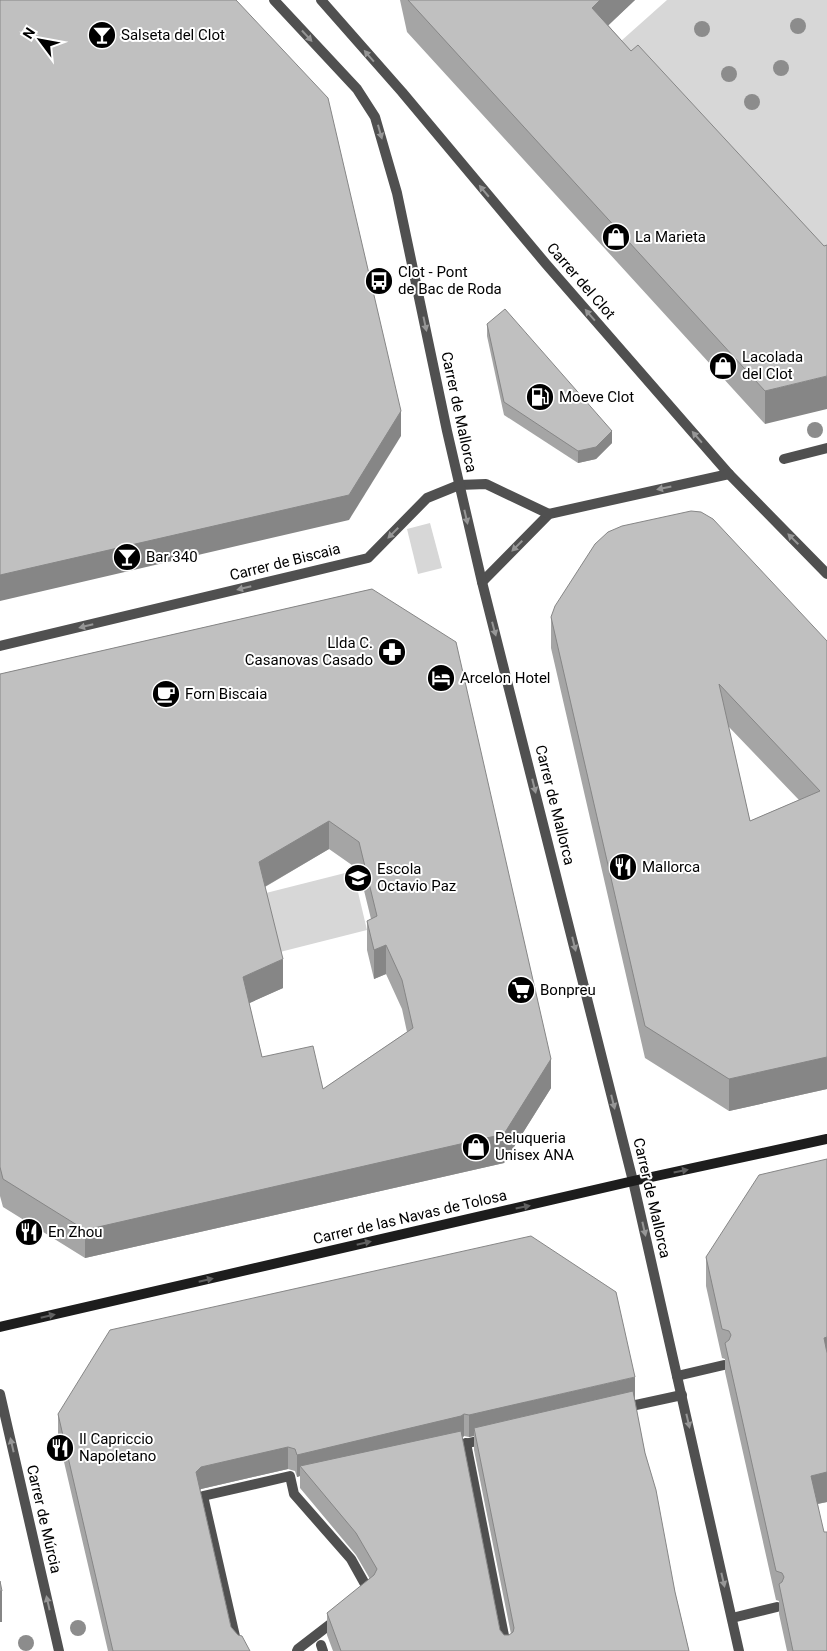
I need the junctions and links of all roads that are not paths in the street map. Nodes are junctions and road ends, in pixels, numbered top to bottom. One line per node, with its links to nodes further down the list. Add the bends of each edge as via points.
1 (274, 0): 6 (street, Carrer de Mallorca, one-way to 6, via 357,89 375,117 397,193)
2 (321, 0): 5 (street, Carrer del Clot, one-way to 2)
3 (827, 448): 4 (street)
4 (784, 459)
5 (728, 474): 7 (street, one-way to 7); 8 (street, Carrer del Clot, one-way to 5)
6 (459, 485): 7 (street, Carrer de Biscaia, via 486,484); 9 (street, Carrer de Mallorca, one-way to 9); 10 (street, Carrer de Biscaia, one-way to 10, via 427,498 368,558)
7 (549, 514): 9 (street, one-way to 9)
8 (827, 574)
9 (482, 582): 12 (street, Carrer de Mallorca, one-way to 12)
10 (0, 646)
11 (827, 1140): 12 (main road, Carrer de las Navas de Tolosa, one-way to 11)
12 (633, 1181): 13 (main road, Carrer de las Navas de Tolosa, one-way to 12); 15 (street, Carrer de Mallorca, one-way to 15)
13 (0, 1327)
14 (724, 1365): 15 (street)
15 (677, 1376): 17 (street, Carrer de Mallorca)
16 (0, 1394): 26 (street, Carrer de Múrcia, one-way to 16)
17 (682, 1395): 18 (street); 25 (street, Carrer de Mallorca, one-way to 25)
18 (616, 1410)
19 (494, 1437): 20 (street)
20 (466, 1443): 21 (street); 29 (street)
21 (437, 1450)
22 (363, 1598): 27 (street, via 370,1592 351,1559 294,1494 290,1476 203,1496)
23 (777, 1607): 25 (street)
24 (341, 1615): 28 (street)
25 (732, 1618): 30 (street, Carrer de Mallorca)
26 (59, 1651)
27 (241, 1651)
28 (297, 1651)
29 (507, 1651)
30 (739, 1651)

